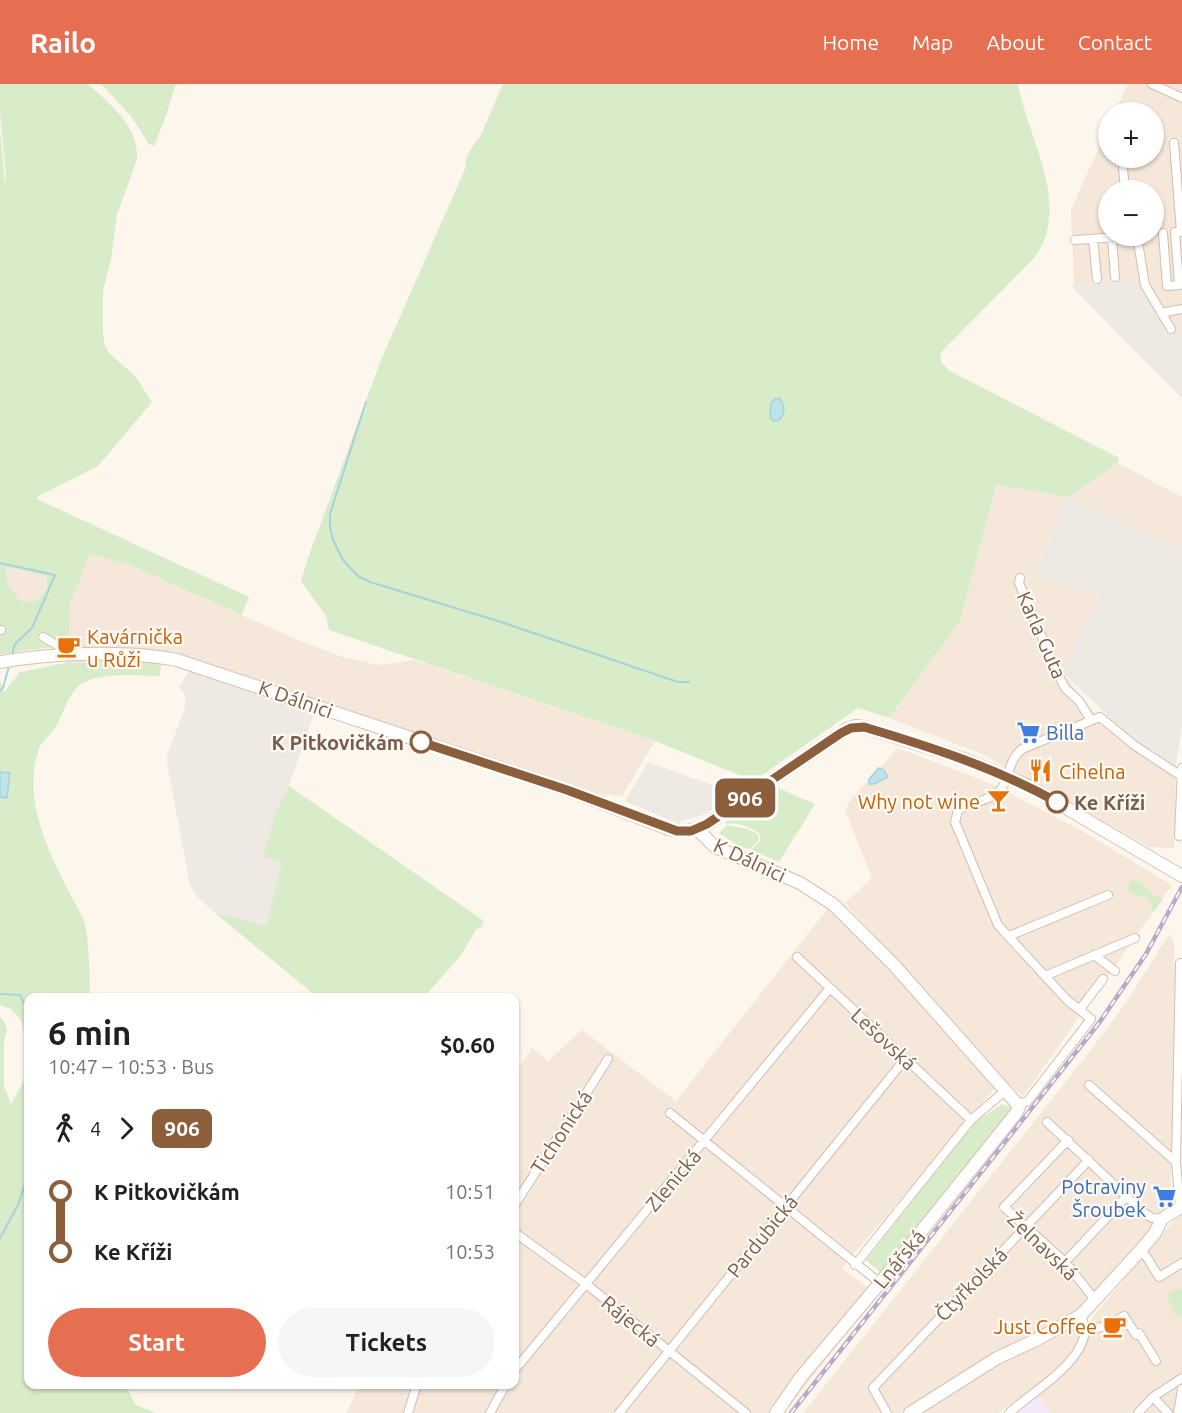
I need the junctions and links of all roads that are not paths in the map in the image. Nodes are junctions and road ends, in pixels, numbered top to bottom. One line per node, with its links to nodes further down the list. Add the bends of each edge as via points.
1 (1152, 84): 2 (street)
2 (1182, 98)
3 (1174, 143): 6 (street)
4 (1123, 168): 5 (street)
5 (1124, 180)
6 (1179, 232): 7 (street); 13 (street, via 1179,285 1167,286)
7 (1164, 233)
8 (1098, 238): 9 (street)
9 (1093, 239): 10 (street); 15 (street)
10 (1075, 240)
11 (1113, 246): 14 (street)
12 (1137, 246): 17 (street, via 1142,277)
13 (1160, 246)
14 (1115, 277)
15 (1097, 279)
16 (1182, 309): 17 (street)
17 (1161, 313): 18 (street)
18 (1171, 329)
19 (1020, 578): 23 (street, Karla Guta, via 1065,688)
20 (43, 637): 21 (street, via 62,648)
21 (65, 655): 22 (street, K Dálnici); 27 (street, K Dálnici, via 141,655 177,660 567,790 669,829)
22 (1, 661)
23 (1091, 720): 25 (street, via 1022,749 1013,759); 26 (street, via 1103,718 1134,745)
24 (1182, 768): 26 (street)
25 (1007, 776): 27 (street, via 933,748 855,726); 29 (street); 31 (street, via 998,792 958,810 955,822 998,925)
26 (1181, 776): 28 (street)
27 (697, 829): 45 (street, K Dálnici, via 715,847 805,886 834,905 888,958)
28 (1179, 836)
29 (1182, 876)
30 (1108, 895): 31 (street)
31 (1009, 936): 37 (street)
32 (1135, 938): 33 (street)
33 (1094, 955): 36 (street); 37 (street)
34 (797, 957): 40 (street, Lešovská)
35 (1179, 963): 39 (street)
36 (1115, 971)
37 (1045, 976): 41 (street)
38 (1103, 980): 41 (street)
39 (1181, 985): 53 (street)
40 (830, 988): 43 (street, Lešovská); 51 (street, Zlenická)
41 (1080, 1010): 46 (street, via 1091,1019 1027,1102)
42 (608, 1059): 55 (street, Tichonická)
43 (905, 1059): 48 (street, Lešovská); 56 (street, Pardubická)
44 (1089, 1085): 53 (street)
45 (1006, 1090): 46 (street, K Dálnici); 48 (street, Lnářská)
46 (1018, 1103): 65 (street, Lnářská, via 1017,1112)
47 (670, 1113): 51 (street)
48 (970, 1120): 64 (street, Lnářská)
49 (1047, 1122): 50 (street)
50 (1068, 1140): 52 (street); 59 (street, Želnavská, via 1004,1207)
51 (705, 1141): 56 (street); 66 (street, Zlenická)
52 (1089, 1160): 54 (street); 59 (street, Čtyřkolská)
53 (1176, 1162): 57 (street)
54 (1127, 1196): 58 (street, via 1147,1216); 62 (street)
55 (519, 1198)
56 (785, 1206): 64 (street); 70 (street, Pardubická)
57 (1181, 1207): 58 (street)
58 (1162, 1219): 61 (street)
59 (1025, 1227): 62 (street, Želnavská); 83 (street, Čtyřkolská, via 873,1388)
60 (519, 1236): 66 (street, Rájecká)
61 (1140, 1251): 63 (street, via 1159,1277); 67 (street)
62 (1065, 1262): 67 (street, Želnavská)
63 (1182, 1263)
64 (855, 1265): 65 (street)
65 (880, 1283): 82 (street, Lnářská)
66 (586, 1284): 70 (street, Rájecká); 72 (street, Zlenická)
67 (1096, 1301): 68 (street)
68 (1081, 1315): 69 (street); 84 (street, via 996,1358)
69 (1085, 1330): 71 (street, via 1107,1326 1124,1316); 85 (street, via 1076,1354 1060,1373)
70 (668, 1352): 80 (street, Pardubická); 81 (street, Rájecká)
71 (1156, 1361)
72 (519, 1365)
73 (1182, 1378): 77 (street)
74 (415, 1389): 78 (street)
75 (504, 1389): 79 (street)
76 (1182, 1389): 88 (street)
77 (1153, 1397): 86 (street); 87 (street)
78 (408, 1413)
79 (490, 1413)
80 (619, 1413)
81 (746, 1413)
82 (776, 1413)
83 (887, 1413)
84 (910, 1413)
85 (1010, 1413)
86 (1138, 1413)
87 (1168, 1413)
88 (1178, 1413)

